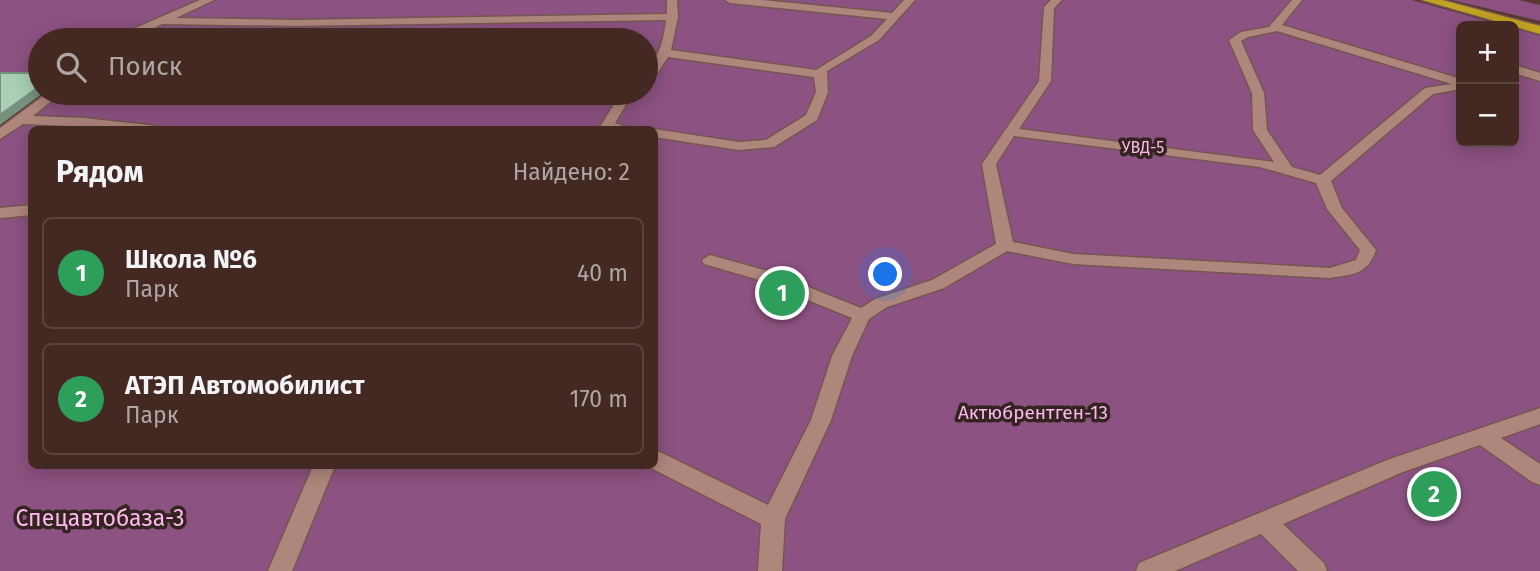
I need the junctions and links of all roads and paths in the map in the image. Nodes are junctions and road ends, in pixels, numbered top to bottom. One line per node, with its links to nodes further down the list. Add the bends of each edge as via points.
1 (209, 0): 10 (lane)
2 (672, 0): 9 (lane)
3 (730, 0): 8 (lane)
4 (910, 0): 8 (lane)
5 (1057, 0): 28 (lane, via 1049,7 1045,81)
6 (1297, 0): 12 (lane)
7 (1428, 0): 11 (highway)
8 (893, 16): 19 (lane, via 875,38)
9 (673, 17): 10 (lane); 16 (lane)
10 (160, 21): 14 (lane)
11 (1490, 21)
12 (1276, 27): 21 (lane); 31 (lane, via 1235,40 1258,93 1260,130)
13 (1519, 27): 15 (highway)
14 (144, 28)
15 (1540, 30)
16 (666, 53): 17 (lane); 19 (lane)
17 (658, 62)
18 (1519, 71): 20 (lane)
19 (820, 74): 30 (lane, via 822,92 812,117 769,144 740,146)
20 (1540, 77)
21 (1456, 81)
22 (1460, 84): 32 (lane, via 1429,91)
23 (39, 105): 25 (lane)
24 (619, 105): 27 (lane)
25 (19, 120): 26 (lane); 29 (lane)
26 (120, 126)
27 (606, 126)
28 (1011, 132): 31 (lane); 35 (lane, via 989,164)
29 (0, 135)
30 (658, 135)
31 (1286, 169): 32 (lane)
32 (1323, 180): 35 (lane, via 1330,203 1368,250 1363,263 1349,270 1138,264 1073,259)
33 (28, 211): 34 (lane)
34 (0, 213)
35 (1005, 246): 37 (lane, via 938,284 881,303)
36 (710, 260): 37 (lane, via 762,275)
37 (862, 315): 43 (lane, via 842,356 821,420)
38 (1540, 416): 39 (lane)
39 (1483, 436): 42 (lane); 44 (lane, via 1395,466)
40 (658, 461): 43 (lane)
41 (323, 469): 45 (lane)
42 (1540, 476)
43 (773, 519): 46 (lane)
44 (1263, 522): 47 (lane); 48 (lane)
45 (280, 571)
46 (770, 571)
47 (1149, 571)
48 (1315, 571)

